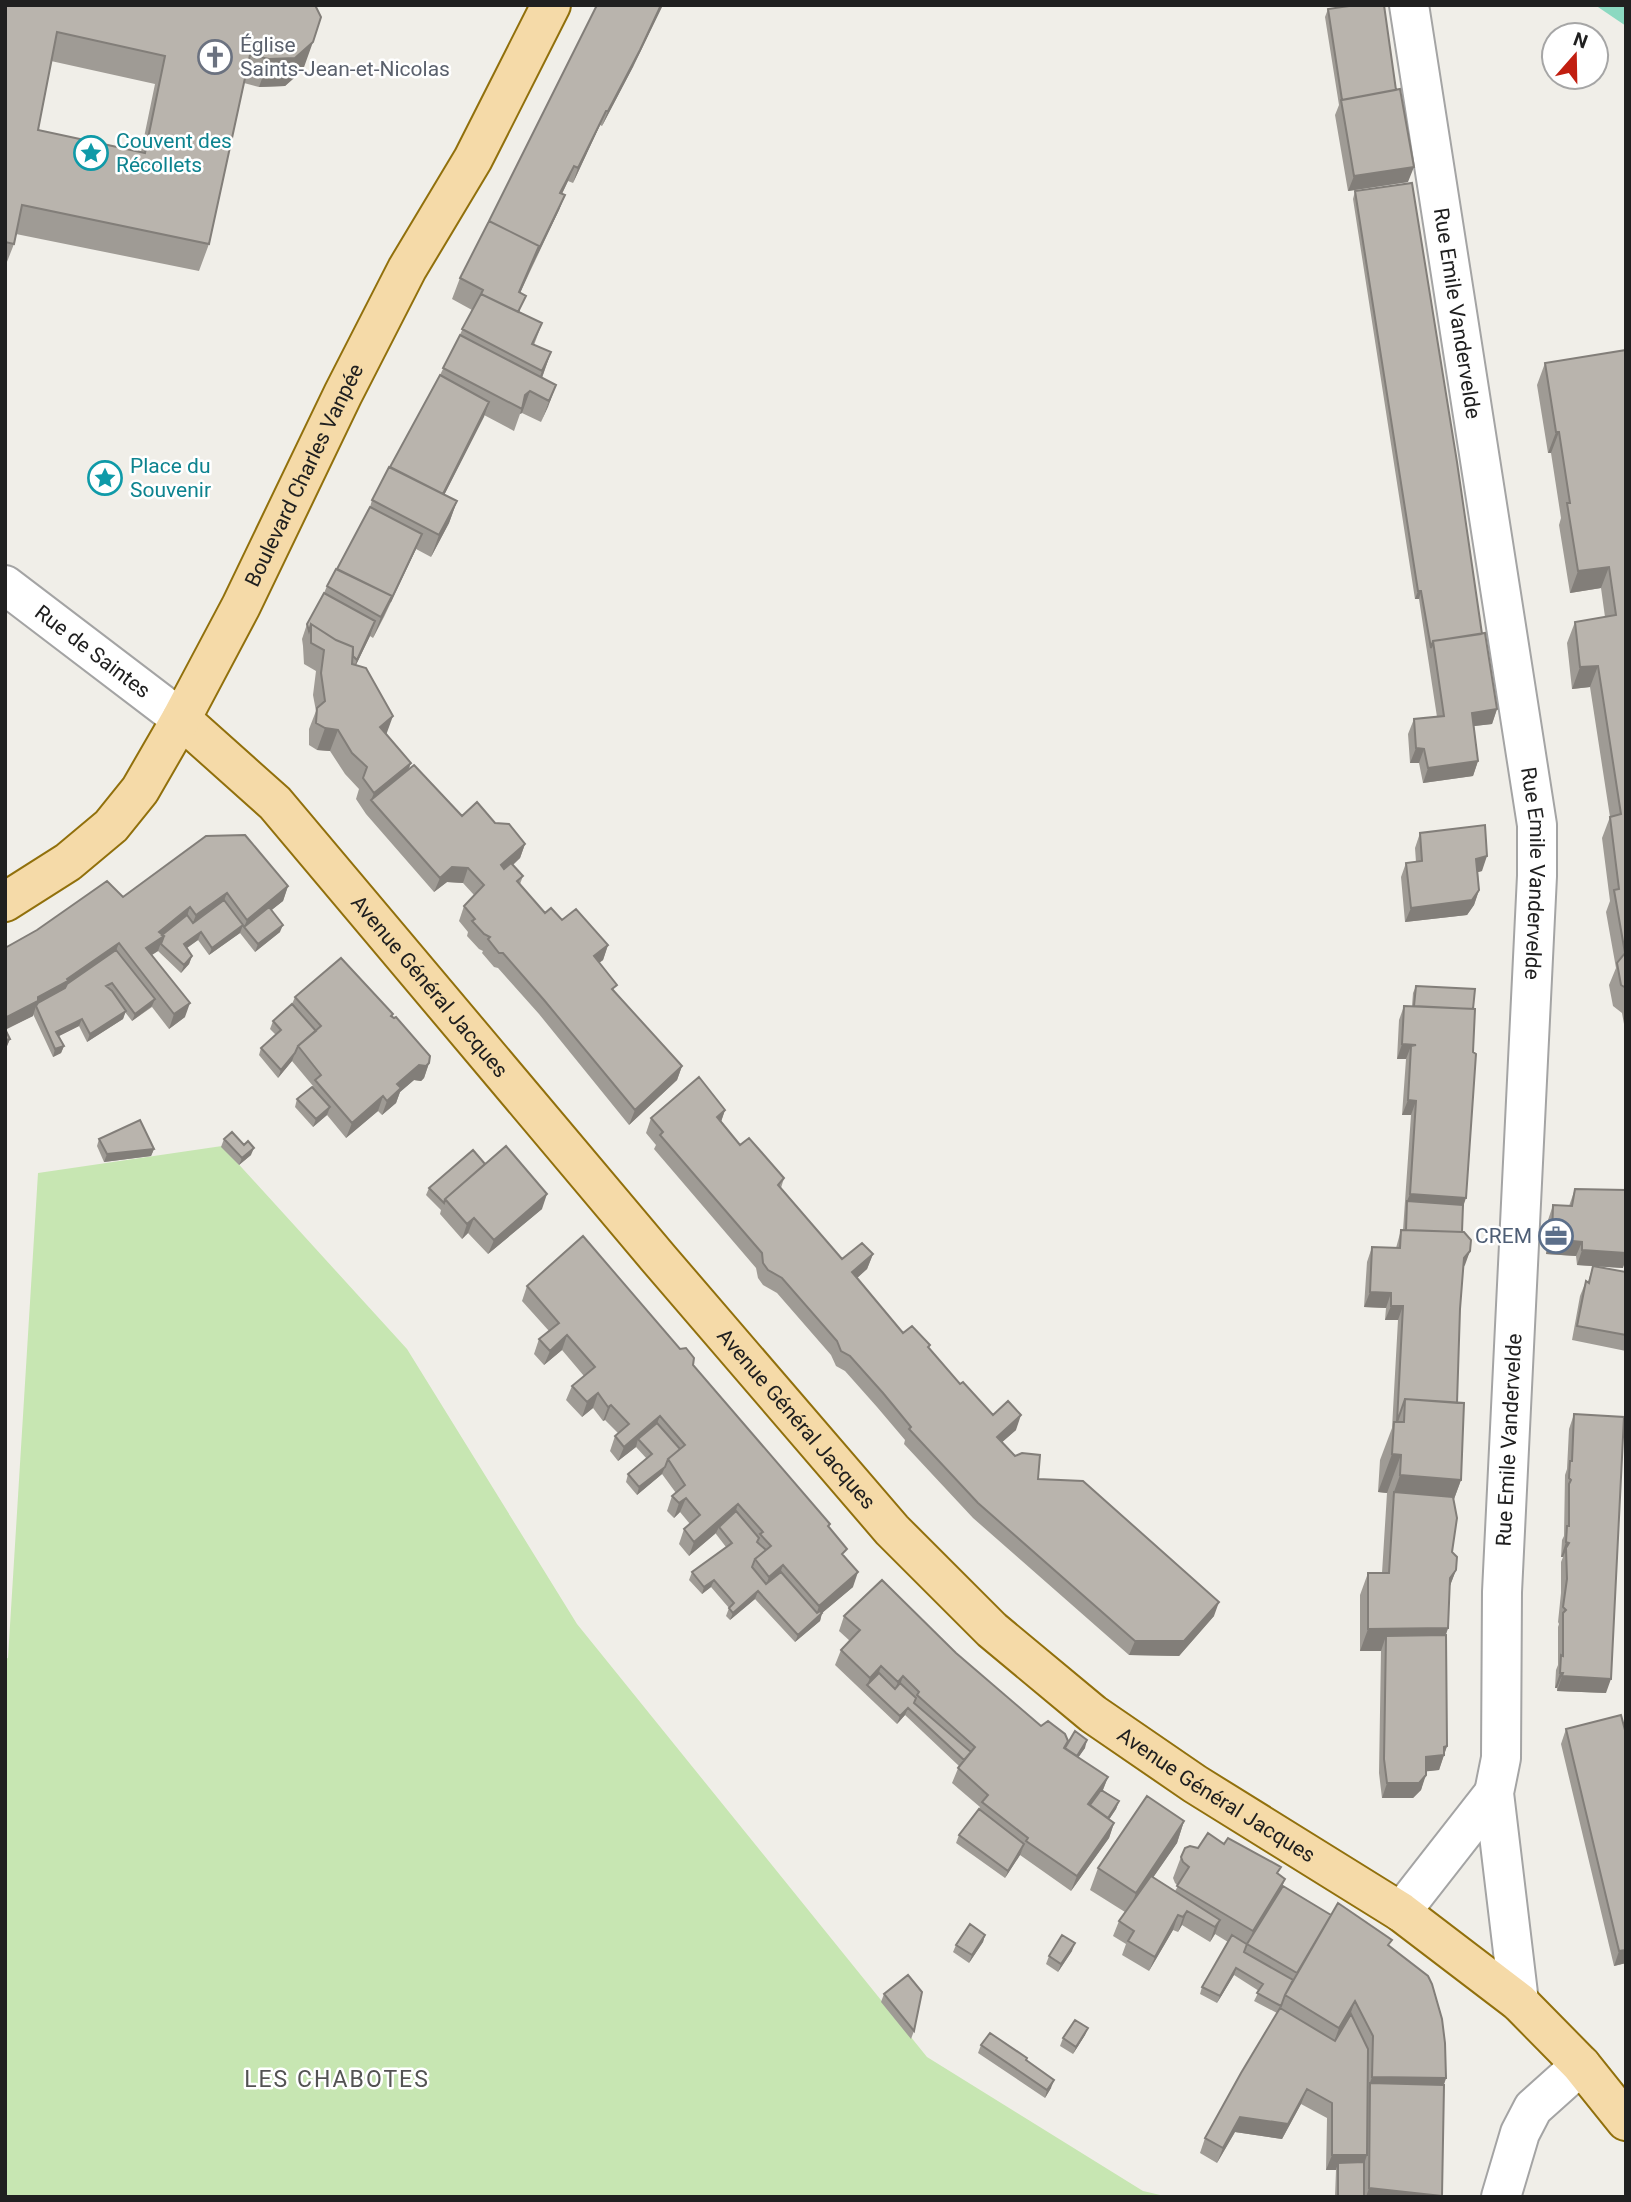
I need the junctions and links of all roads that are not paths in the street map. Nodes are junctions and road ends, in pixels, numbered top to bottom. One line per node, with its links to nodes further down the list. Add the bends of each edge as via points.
1 (551, 5): 4 (main road, Boulevard Charles Vanpée, via 473,159 407,269)
2 (1409, 5): 6 (street, Rue Emile Vandervelde, via 1536,825 1502,1592 1501,1758)
3 (5, 586): 4 (street, Rue de Saintes)
4 (181, 719): 5 (main road, Boulevard Charles Vanpée, via 139,790 111,826 68,862); 7 (main road, Avenue Général Jacques, via 275,803 883,1520 992,1630 1093,1714)
5 (5, 902)
6 (1494, 1793): 7 (street, Rue Emile Vandervelde); 8 (street, Rue Emile Vandervelde)
7 (1401, 1912): 8 (main road, Avenue Général Jacques)
8 (1519, 2002): 9 (main road, Avenue Général Jacques)
9 (1581, 2065): 10 (main road, Avenue Général Jacques); 11 (street, via 1533,2108 1520,2133)
10 (1626, 2121)
11 (1501, 2197)

